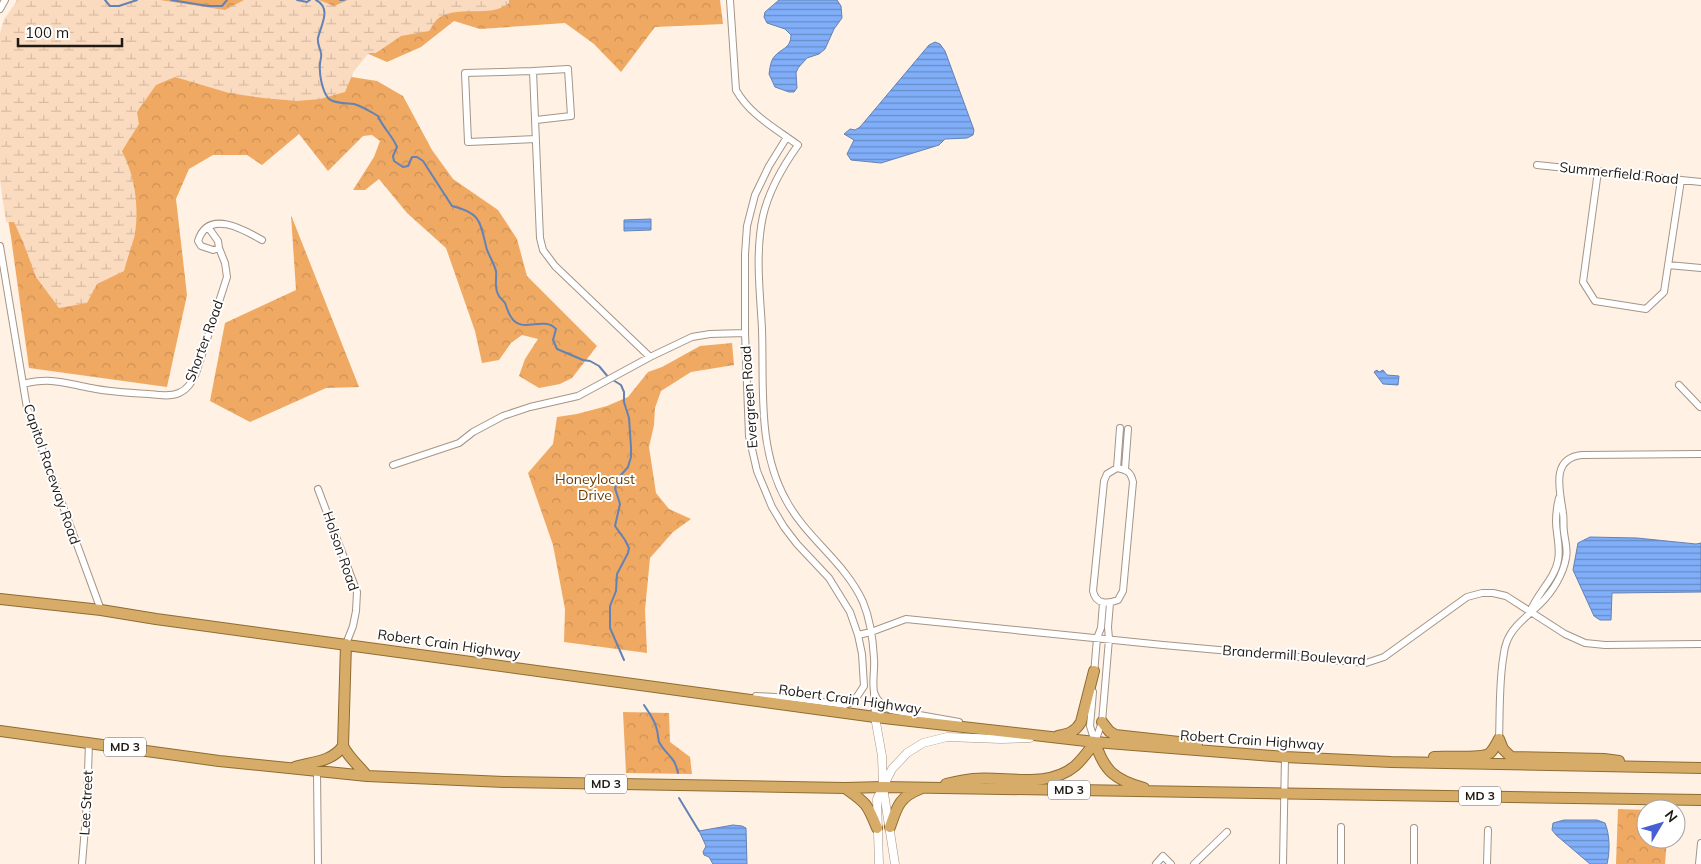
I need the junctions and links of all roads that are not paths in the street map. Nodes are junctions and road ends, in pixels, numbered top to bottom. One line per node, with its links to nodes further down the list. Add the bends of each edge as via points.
1 (5, 0): 3 (street)
2 (730, 0): 6 (street, Evergreen Road, via 736,90 753,113)
3 (0, 9)
4 (534, 71): 5 (street); 5 (street, via 568,69 571,116); 7 (street, via 465,73 468,142)
5 (536, 120): 7 (street)
6 (787, 137): 18 (street, Evergreen Road, via 755,195 747,226); 34 (street, Evergreen Road, via 798,145 783,166 771,192 763,215 759,244 764,424 768,454 785,499 808,532 847,575 863,602)
7 (536, 139): 19 (street, via 543,250 555,266)
8 (1536, 165): 9 (street, Summerfield Road)
9 (1598, 171): 10 (street, Summerfield Road); 16 (street, via 1583,282 1595,301 1646,309 1664,292)
10 (1681, 180): 11 (street, Summerfield Road); 16 (street)
11 (1701, 182)
12 (208, 227): 13 (street, via 231,224); 15 (street, Shorter Road); 15 (street, via 198,241 207,249)
13 (262, 240)
14 (0, 246): 20 (street, Capitol Raceway Road)
15 (219, 248): 20 (street, Shorter Road, via 227,277 196,373 186,390 168,396 123,393 54,380)
16 (1668, 265): 17 (street)
17 (1701, 268)
18 (745, 332): 19 (street, via 692,337); 35 (street, Evergreen Road, via 749,436 757,471 784,527 830,578 850,612)
19 (650, 357): 26 (street, via 578,396 503,416 459,443)
20 (23, 384): 32 (street, Capitol Raceway Road, via 27,408)
21 (1679, 385): 22 (street)
22 (1700, 407)
23 (1120, 428): 27 (street)
24 (1128, 429): 28 (street)
25 (1701, 454): 33 (street, via 1572,456 1566,460 1559,479 1565,565 1557,582)
26 (393, 465)
27 (1117, 468): 28 (street); 31 (street, via 1104,481 1093,591 1098,600)
28 (1125, 469): 31 (street, via 1134,482 1123,591 1118,600)
29 (318, 489): 38 (street, Holson Road, via 357,592 353,626)
30 (0, 599): 32 (highway, Robert Crain Highway)
31 (1107, 603): 36 (street); 37 (street)
32 (101, 610): 38 (highway, Robert Crain Highway)
33 (1530, 612): 37 (street, Brandermill Boulevard, via 1506,596 1482,593 1467,597 1384,657 1366,663); 39 (street, Brandermill Boulevard, via 1585,643); 48 (street, via 1506,644)
34 (871, 632): 35 (street, Brandermill Boulevard); 36 (street, Brandermill Boulevard, via 906,619); 41 (street, Evergreen Road)
35 (858, 635): 42 (street, Evergreen Road, via 864,686 854,701 844,705 793,698)
36 (1097, 638): 37 (street, Brandermill Boulevard); 40 (street)
37 (1109, 639): 44 (street)
38 (346, 644): 42 (highway, Robert Crain Highway); 51 (highway)
39 (1701, 644)
40 (1094, 671): 47 (highway, via 1076,730); 50 (street, via 1090,726)
41 (874, 693): 43 (street, Evergreen Road); 46 (street, via 884,707 891,710)
42 (714, 695): 43 (highway, Robert Crain Highway)
43 (875, 718): 46 (highway, Robert Crain Highway); 60 (street, via 882,756)
44 (1102, 722): 50 (street); 52 (highway, via 1115,735 1188,742)
45 (0, 731): 49 (highway, MD 3)
46 (1014, 734): 47 (highway, Robert Crain Highway)
47 (1047, 737): 50 (highway, Robert Crain Highway); 60 (street, via 947,737 923,743 906,753 892,769)
48 (1499, 739): 54 (highway, via 1491,752 1484,756); 55 (highway, via 1511,757 1604,758)
49 (89, 742): 57 (highway, MD 3); 73 (street, Lee Street)
50 (1095, 742): 52 (highway, Robert Crain Highway); 62 (highway, via 1074,767 1047,779 973,779); 63 (highway, via 1101,760 1112,772 1127,783)
51 (343, 746): 57 (highway, via 328,759); 59 (highway)
52 (1247, 754): 53 (highway, Robert Crain Highway)
53 (1284, 756): 54 (highway, Robert Crain Highway); 64 (street)
54 (1391, 762): 55 (highway, Robert Crain Highway)
55 (1650, 767): 56 (highway, Robert Crain Highway)
56 (1701, 768)
57 (289, 769): 58 (highway, MD 3)
58 (317, 772): 59 (highway, MD 3); 74 (street)
59 (368, 776): 61 (highway, MD 3)
60 (883, 787): 61 (highway, MD 3); 62 (highway, MD 3); 66 (street); 68 (street, via 877,799)
61 (845, 788): 68 (highway, via 869,807)
62 (922, 788): 63 (highway, MD 3); 66 (highway, via 902,798)
63 (1158, 791): 64 (highway, MD 3)
64 (1284, 793): 65 (highway, MD 3); 80 (street)
65 (1701, 800)
66 (890, 827): 76 (street)
67 (1341, 827): 81 (street)
68 (877, 828): 75 (street)
69 (1414, 828): 82 (street)
70 (1488, 830): 83 (street)
71 (1227, 832): 79 (street)
72 (1701, 843): 84 (street)
73 (82, 864)
74 (318, 864)
75 (879, 864)
76 (895, 864)
77 (1156, 864): 78 (street, via 1164,856)
78 (1171, 864)
79 (1194, 864)
80 (1283, 864)
81 (1340, 864)
82 (1414, 864)
83 (1487, 864)
84 (1699, 864)

